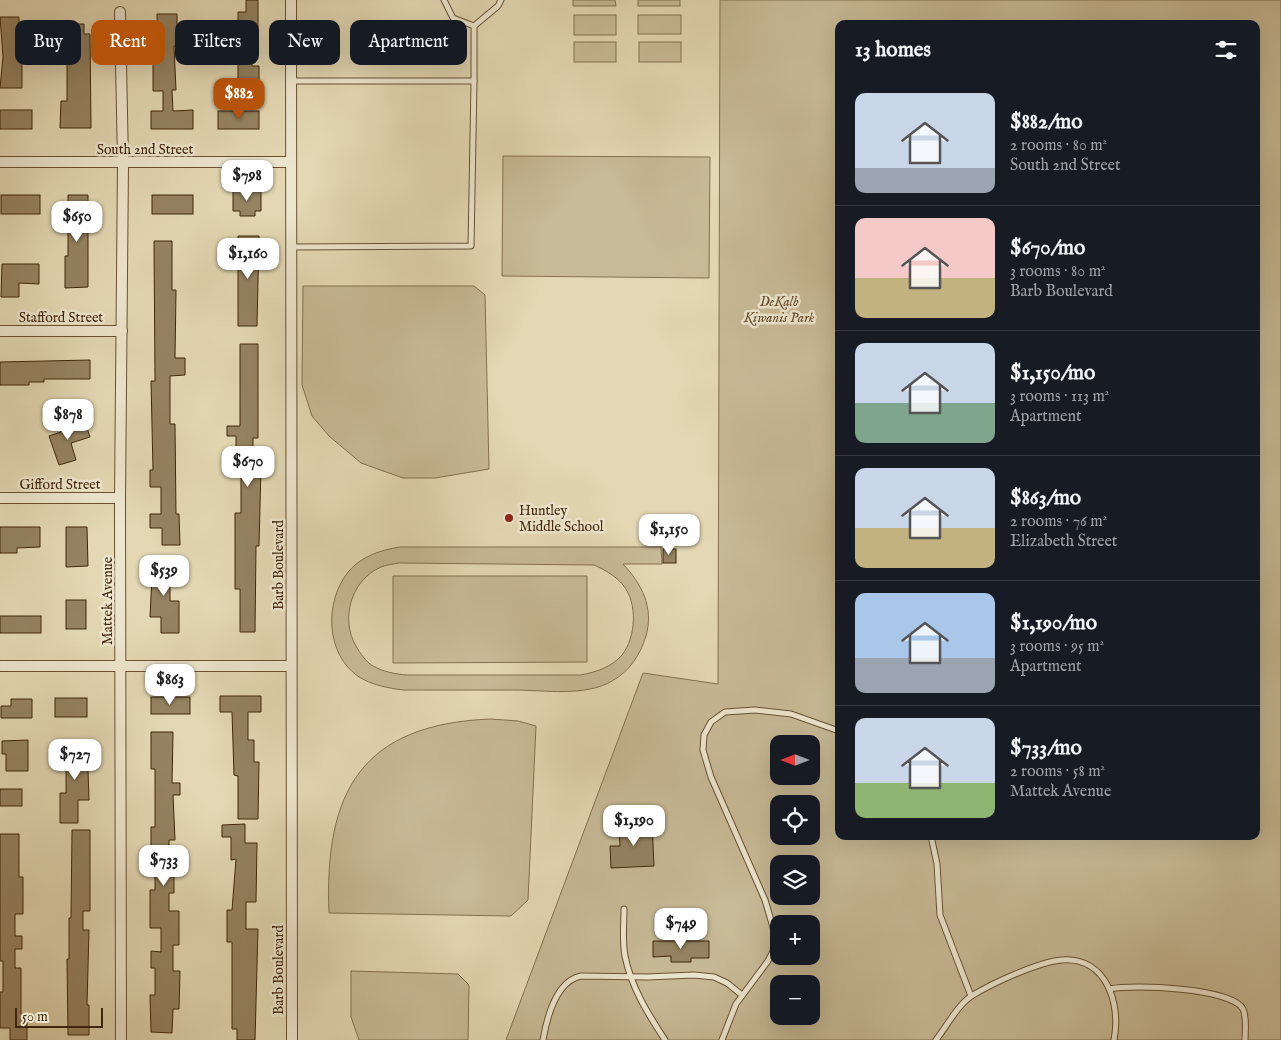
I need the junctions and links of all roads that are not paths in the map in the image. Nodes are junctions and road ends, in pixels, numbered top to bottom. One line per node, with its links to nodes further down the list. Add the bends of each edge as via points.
1 (292, 0): 7 (street, Barb Boulevard)
2 (444, 0): 5 (lane, via 453,18)
3 (501, 0): 5 (lane)
4 (120, 12): 10 (street, Mattek Avenue)
5 (474, 26): 6 (lane)
6 (474, 81): 7 (lane); 11 (lane, via 471,246)
7 (291, 82): 9 (street, Barb Boulevard)
8 (0, 162): 10 (street, South 2nd Street)
9 (291, 162): 10 (street, South 2nd Street); 11 (street, Barb Boulevard)
10 (123, 163): 13 (street, Mattek Avenue)
11 (291, 247): 18 (street, Barb Boulevard)
12 (0, 331): 13 (street, Stafford Street)
13 (122, 331): 15 (street, Mattek Avenue)
14 (0, 498): 15 (street, Gifford Street)
15 (120, 498): 17 (street, Mattek Avenue)
16 (0, 666): 17 (street)
17 (121, 666): 18 (street); 26 (street, Mattek Avenue)
18 (291, 666): 27 (street, Barb Boulevard)
19 (835, 730): 24 (lane, via 791,714 755,710 725,712 711,722 704,735 703,750 711,777 765,900 775,934 768,961)
20 (932, 840): 25 (lane, via 937,864 940,915)
21 (624, 909): 22 (lane, via 625,955)
22 (631, 976): 24 (lane, via 714,977 728,983); 28 (lane, via 570,978 560,989); 29 (lane, via 638,996)
23 (1110, 989): 25 (lane, via 1100,974 1090,967 1064,960 1031,968); 32 (lane, via 1117,1017); 33 (lane, via 1127,985 1155,987 1217,994 1233,999 1243,1008)
24 (742, 995): 30 (lane)
25 (971, 996): 31 (lane)
26 (122, 1040)
27 (292, 1040)
28 (543, 1040)
29 (665, 1040)
30 (722, 1040)
31 (936, 1040)
32 (1114, 1040)
33 (1245, 1040)

